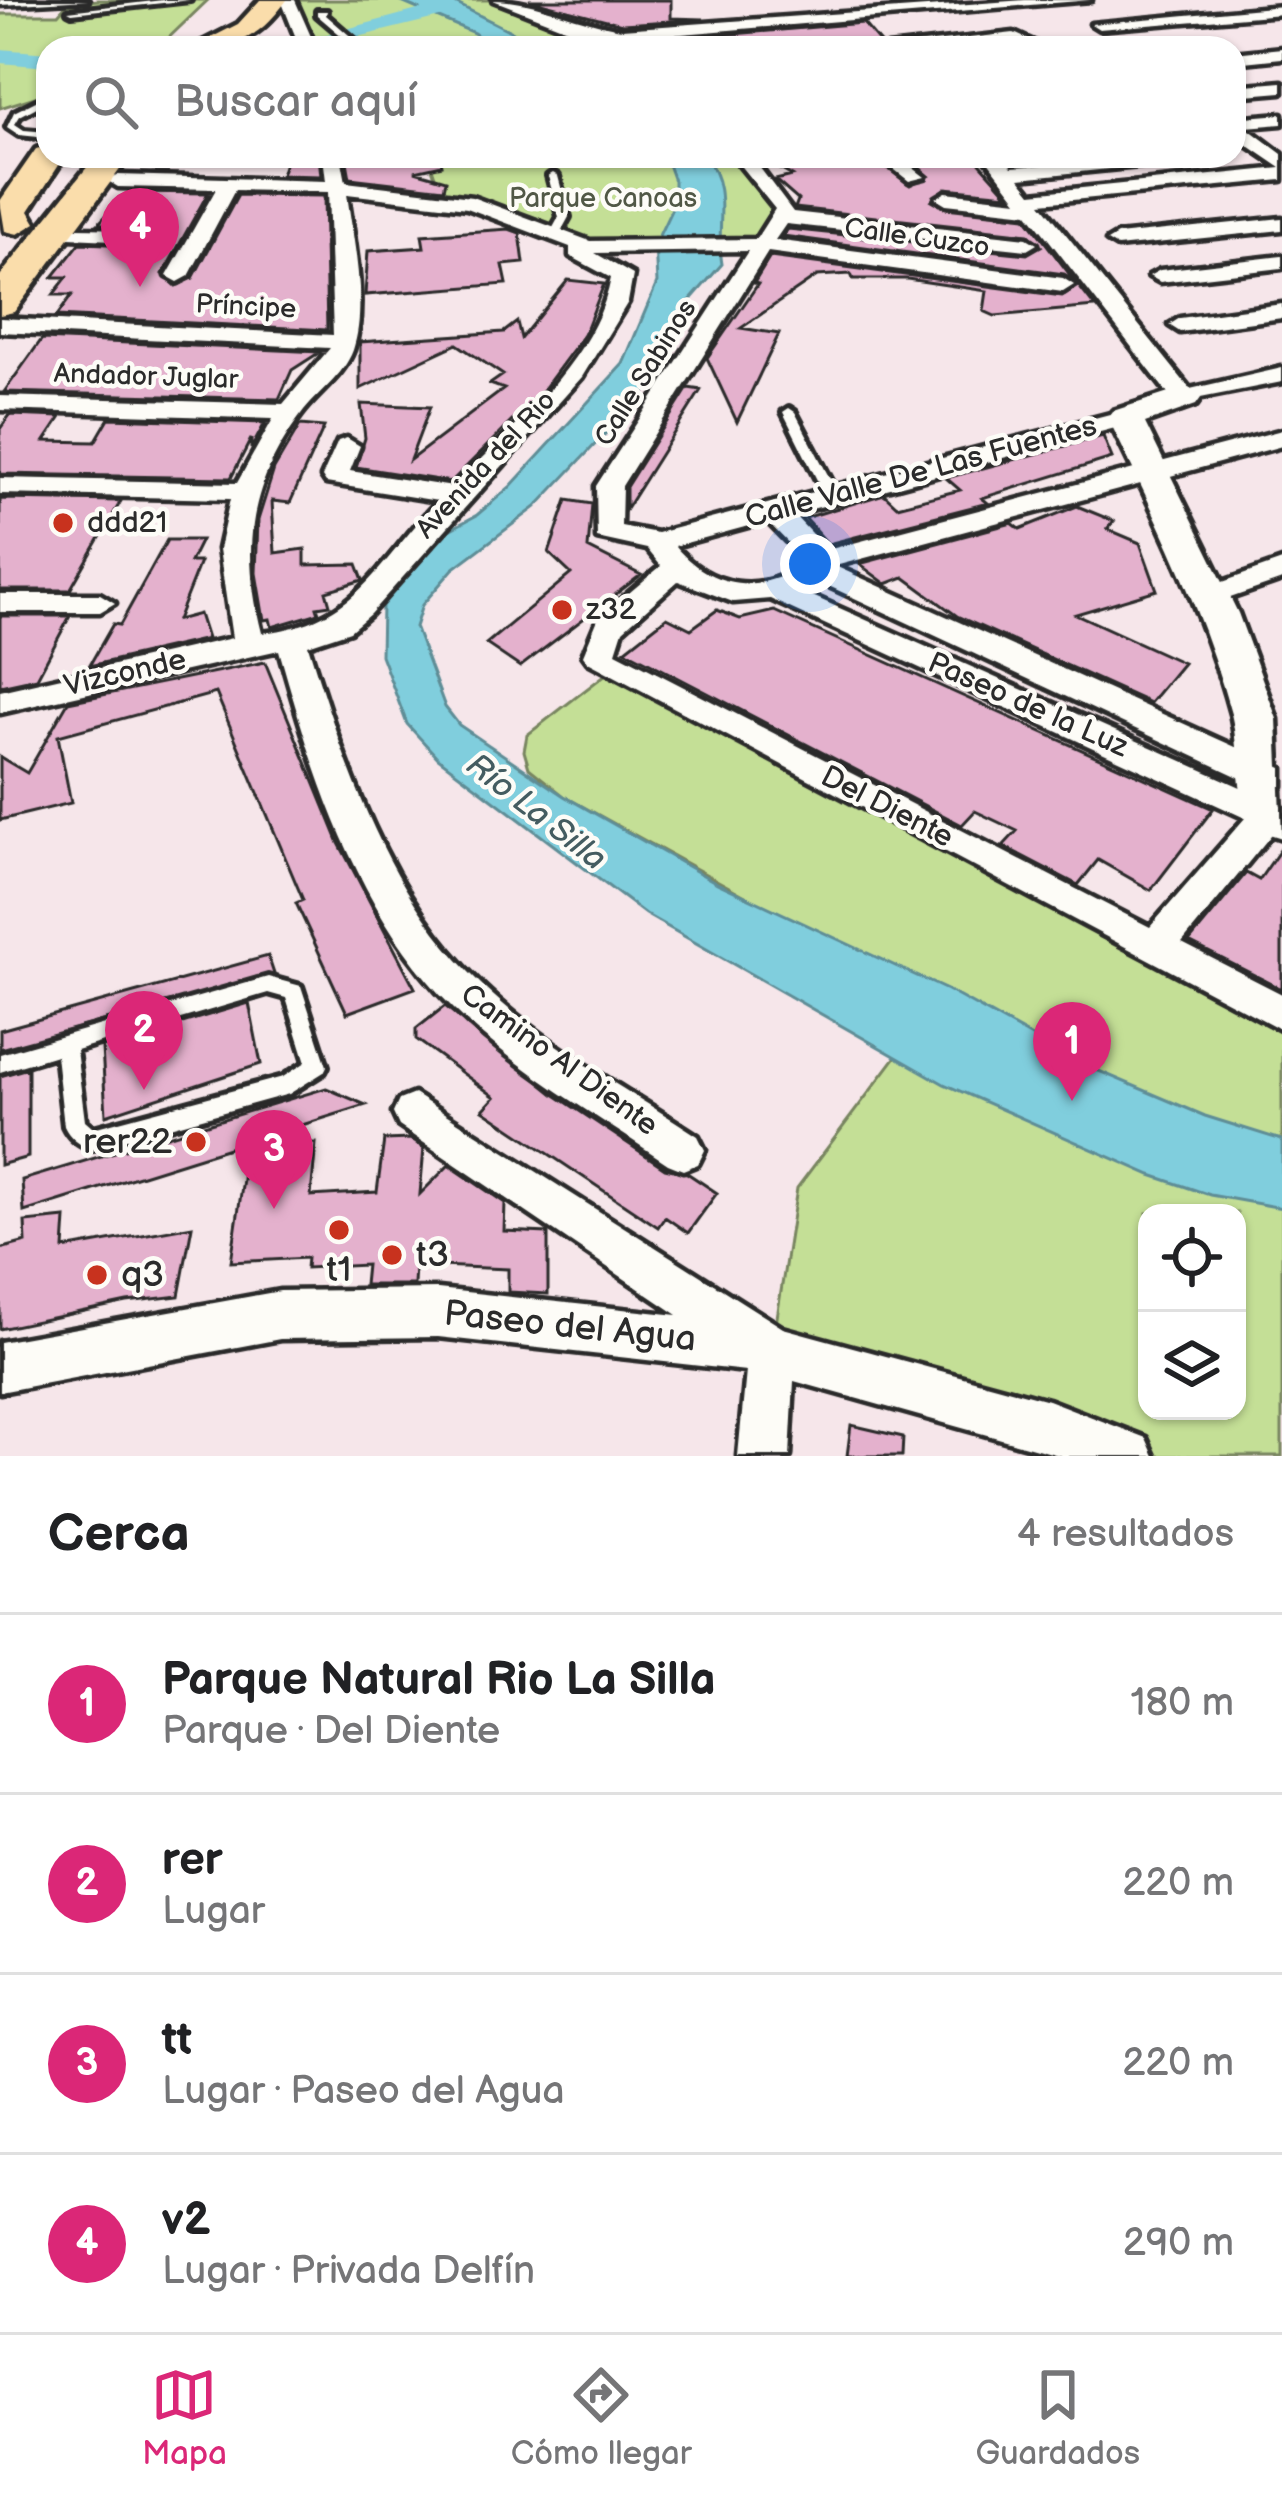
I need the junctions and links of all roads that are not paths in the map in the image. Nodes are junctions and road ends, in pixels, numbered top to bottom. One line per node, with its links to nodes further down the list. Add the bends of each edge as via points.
1 (186, 0): 13 (lane)
2 (218, 0): 19 (highway)
3 (246, 0): 20 (highway)
4 (274, 0): 21 (highway)
5 (289, 0): 22 (street)
6 (500, 0): 17 (street)
7 (852, 0): 15 (street)
8 (1084, 0): 10 (street)
9 (0, 1): 13 (street)
10 (1068, 1): 15 (street); 16 (street)
11 (1280, 3): 16 (street)
12 (566, 4): 17 (street)
13 (76, 6)
14 (324, 13): 23 (lane)
15 (868, 17): 17 (street, via 713,21 622,34); 24 (street)
16 (1100, 23): 25 (street)
17 (572, 26)
18 (1282, 26): 26 (street)
19 (181, 36)
20 (214, 36)
21 (233, 36)
22 (303, 36)
23 (342, 36)
24 (885, 36)
25 (1117, 36)
26 (1158, 36)
27 (1282, 53): 28 (street)
28 (1246, 57)
29 (1282, 87): 30 (street)
30 (1246, 90)
31 (36, 104): 34 (lane, via 17,114)
32 (1282, 119): 33 (street)
33 (1246, 124)
34 (13, 130): 36 (lane); 37 (lane)
35 (1246, 132): 38 (street)
36 (36, 133)
37 (0, 135)
38 (1272, 147): 39 (street)
39 (1282, 163)
40 (41, 168): 58 (highway)
41 (65, 168): 58 (highway)
42 (104, 168): 58 (highway)
43 (109, 168): 67 (highway)
44 (112, 168): 60 (highway)
45 (146, 168): 53 (street)
46 (334, 168): 54 (street)
47 (752, 168): 57 (street, via 784,209)
48 (903, 168): 52 (street)
49 (1004, 168): 56 (street)
50 (1282, 174): 56 (street)
51 (553, 176): 62 (lane, via 564,217)
52 (916, 177)
53 (228, 184): 54 (street); 68 (street)
54 (338, 187): 62 (street, via 454,200); 75 (street)
55 (946, 198): 56 (street)
56 (1030, 203): 77 (street)
57 (780, 217): 64 (street, Calle Sabinos); 65 (street)
58 (13, 218): 60 (highway); 71 (highway)
59 (1282, 224): 63 (street)
60 (76, 234): 61 (street)
61 (135, 235)
62 (559, 237): 64 (street, Calle Cuzco, via 588,247); 87 (street, Avenida del Rio, via 622,275 616,305 545,407)
63 (1117, 242)
64 (752, 244): 70 (street, Calle Cuzco); 90 (street, Calle Sabinos, via 609,486 607,532)
65 (1027, 244)
66 (1282, 262): 69 (street)
67 (0, 273)
68 (178, 276)
69 (1160, 277)
70 (1063, 285)
71 (0, 303)
72 (1282, 311): 73 (street)
73 (1180, 325)
74 (0, 326): 75 (street, Príncipe)
75 (344, 342): 79 (street, via 332,371)
76 (1282, 375): 77 (street)
77 (1184, 398): 81 (street, Calle Valle De Las Fuentes)
78 (0, 403): 79 (street, Andador Juglar)
79 (290, 412): 86 (street)
80 (789, 412): 88 (lane)
81 (1125, 418): 84 (street); 88 (street, Calle Valle De Las Fuentes)
82 (1282, 438): 84 (street)
83 (347, 446): 87 (street, via 335,476)
84 (1152, 473): 91 (street); 94 (street)
85 (0, 487): 86 (street)
86 (245, 491): 98 (street, via 231,529 231,560)
87 (457, 496): 97 (street, Avenida del Rio, via 343,622)
88 (832, 496): 89 (street, Calle Valle De Las Fuentes)
89 (772, 512): 90 (street, Calle Valle De Las Fuentes); 91 (street, via 809,542)
90 (666, 555): 93 (street, Calle Sabinos, via 713,591); 101 (street, Del Diente, via 609,626 599,655)
91 (819, 565): 93 (street); 100 (street, Paseo de la Luz)
92 (1282, 570): 94 (street)
93 (774, 590): 100 (street, Paseo de la Luz)
94 (1210, 596): 100 (street)
95 (0, 603): 96 (street)
96 (100, 603)
97 (291, 639): 98 (street, Avenida del Rio); 106 (street, Camino Al Diente, via 342,794 408,928 512,1034)
98 (249, 644): 99 (street, Vizconde)
99 (0, 702)
100 (1275, 784): 101 (street)
101 (1157, 945): 102 (street, Del Diente)
102 (1282, 1013)
103 (65, 1044): 103 (lane, via 268,985 294,992 317,1066 289,1085 90,1139 75,1126); 104 (lane)
104 (0, 1064)
105 (414, 1113): 107 (street)
106 (683, 1150)
107 (772, 1350): 108 (street, Paseo del Agua, via 439,1313 280,1315); 109 (street); 110 (street, Paseo del Agua, via 1048,1425)
108 (0, 1366)
109 (764, 1456)
110 (1128, 1456)

